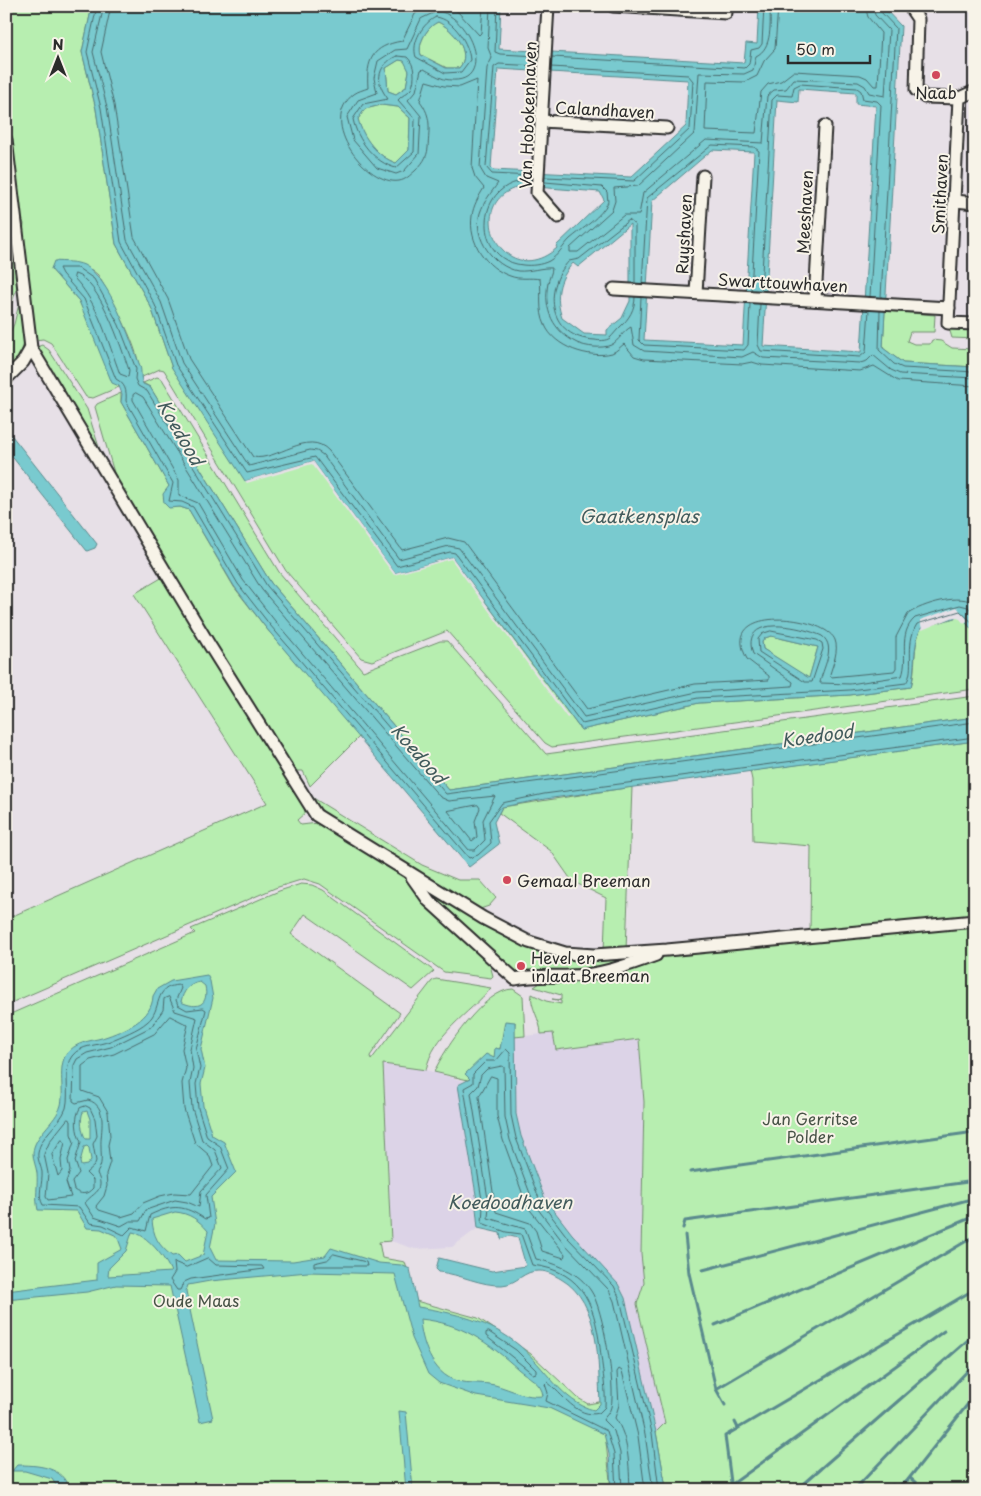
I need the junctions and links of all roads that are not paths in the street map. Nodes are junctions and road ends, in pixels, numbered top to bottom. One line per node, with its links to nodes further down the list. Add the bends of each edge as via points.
1 (548, 6): 7 (street, Van Hobokenhaven)
2 (613, 6): 4 (street)
3 (908, 6): 6 (street, via 918,19 916,90 924,97)
4 (726, 13)
5 (975, 91): 6 (street)
6 (959, 98): 12 (street, Smithaven)
7 (541, 121): 9 (street, Calandhaven); 14 (street, Van Hobokenhaven, via 538,196)
8 (825, 126): 17 (street, Meeshaven)
9 (667, 128)
10 (6, 140): 20 (street)
11 (703, 176): 16 (street, Ruyshaven)
12 (955, 201): 13 (street); 18 (street, Smithaven)
13 (975, 203)
14 (558, 217)
15 (614, 289): 16 (street, Swarttouwhaven)
16 (696, 293): 17 (street, Swarttouwhaven)
17 (815, 300): 18 (street, Swarttouwhaven)
18 (949, 308): 19 (street, via 948,322)
19 (975, 324)
20 (31, 348): 21 (street, via 23,362); 22 (street, via 316,815)
21 (6, 379)
22 (411, 875): 24 (street, via 483,918 546,949 594,955); 24 (street, via 429,901 515,979 584,975 631,964)
23 (975, 921): 24 (street)
24 (667, 950)

